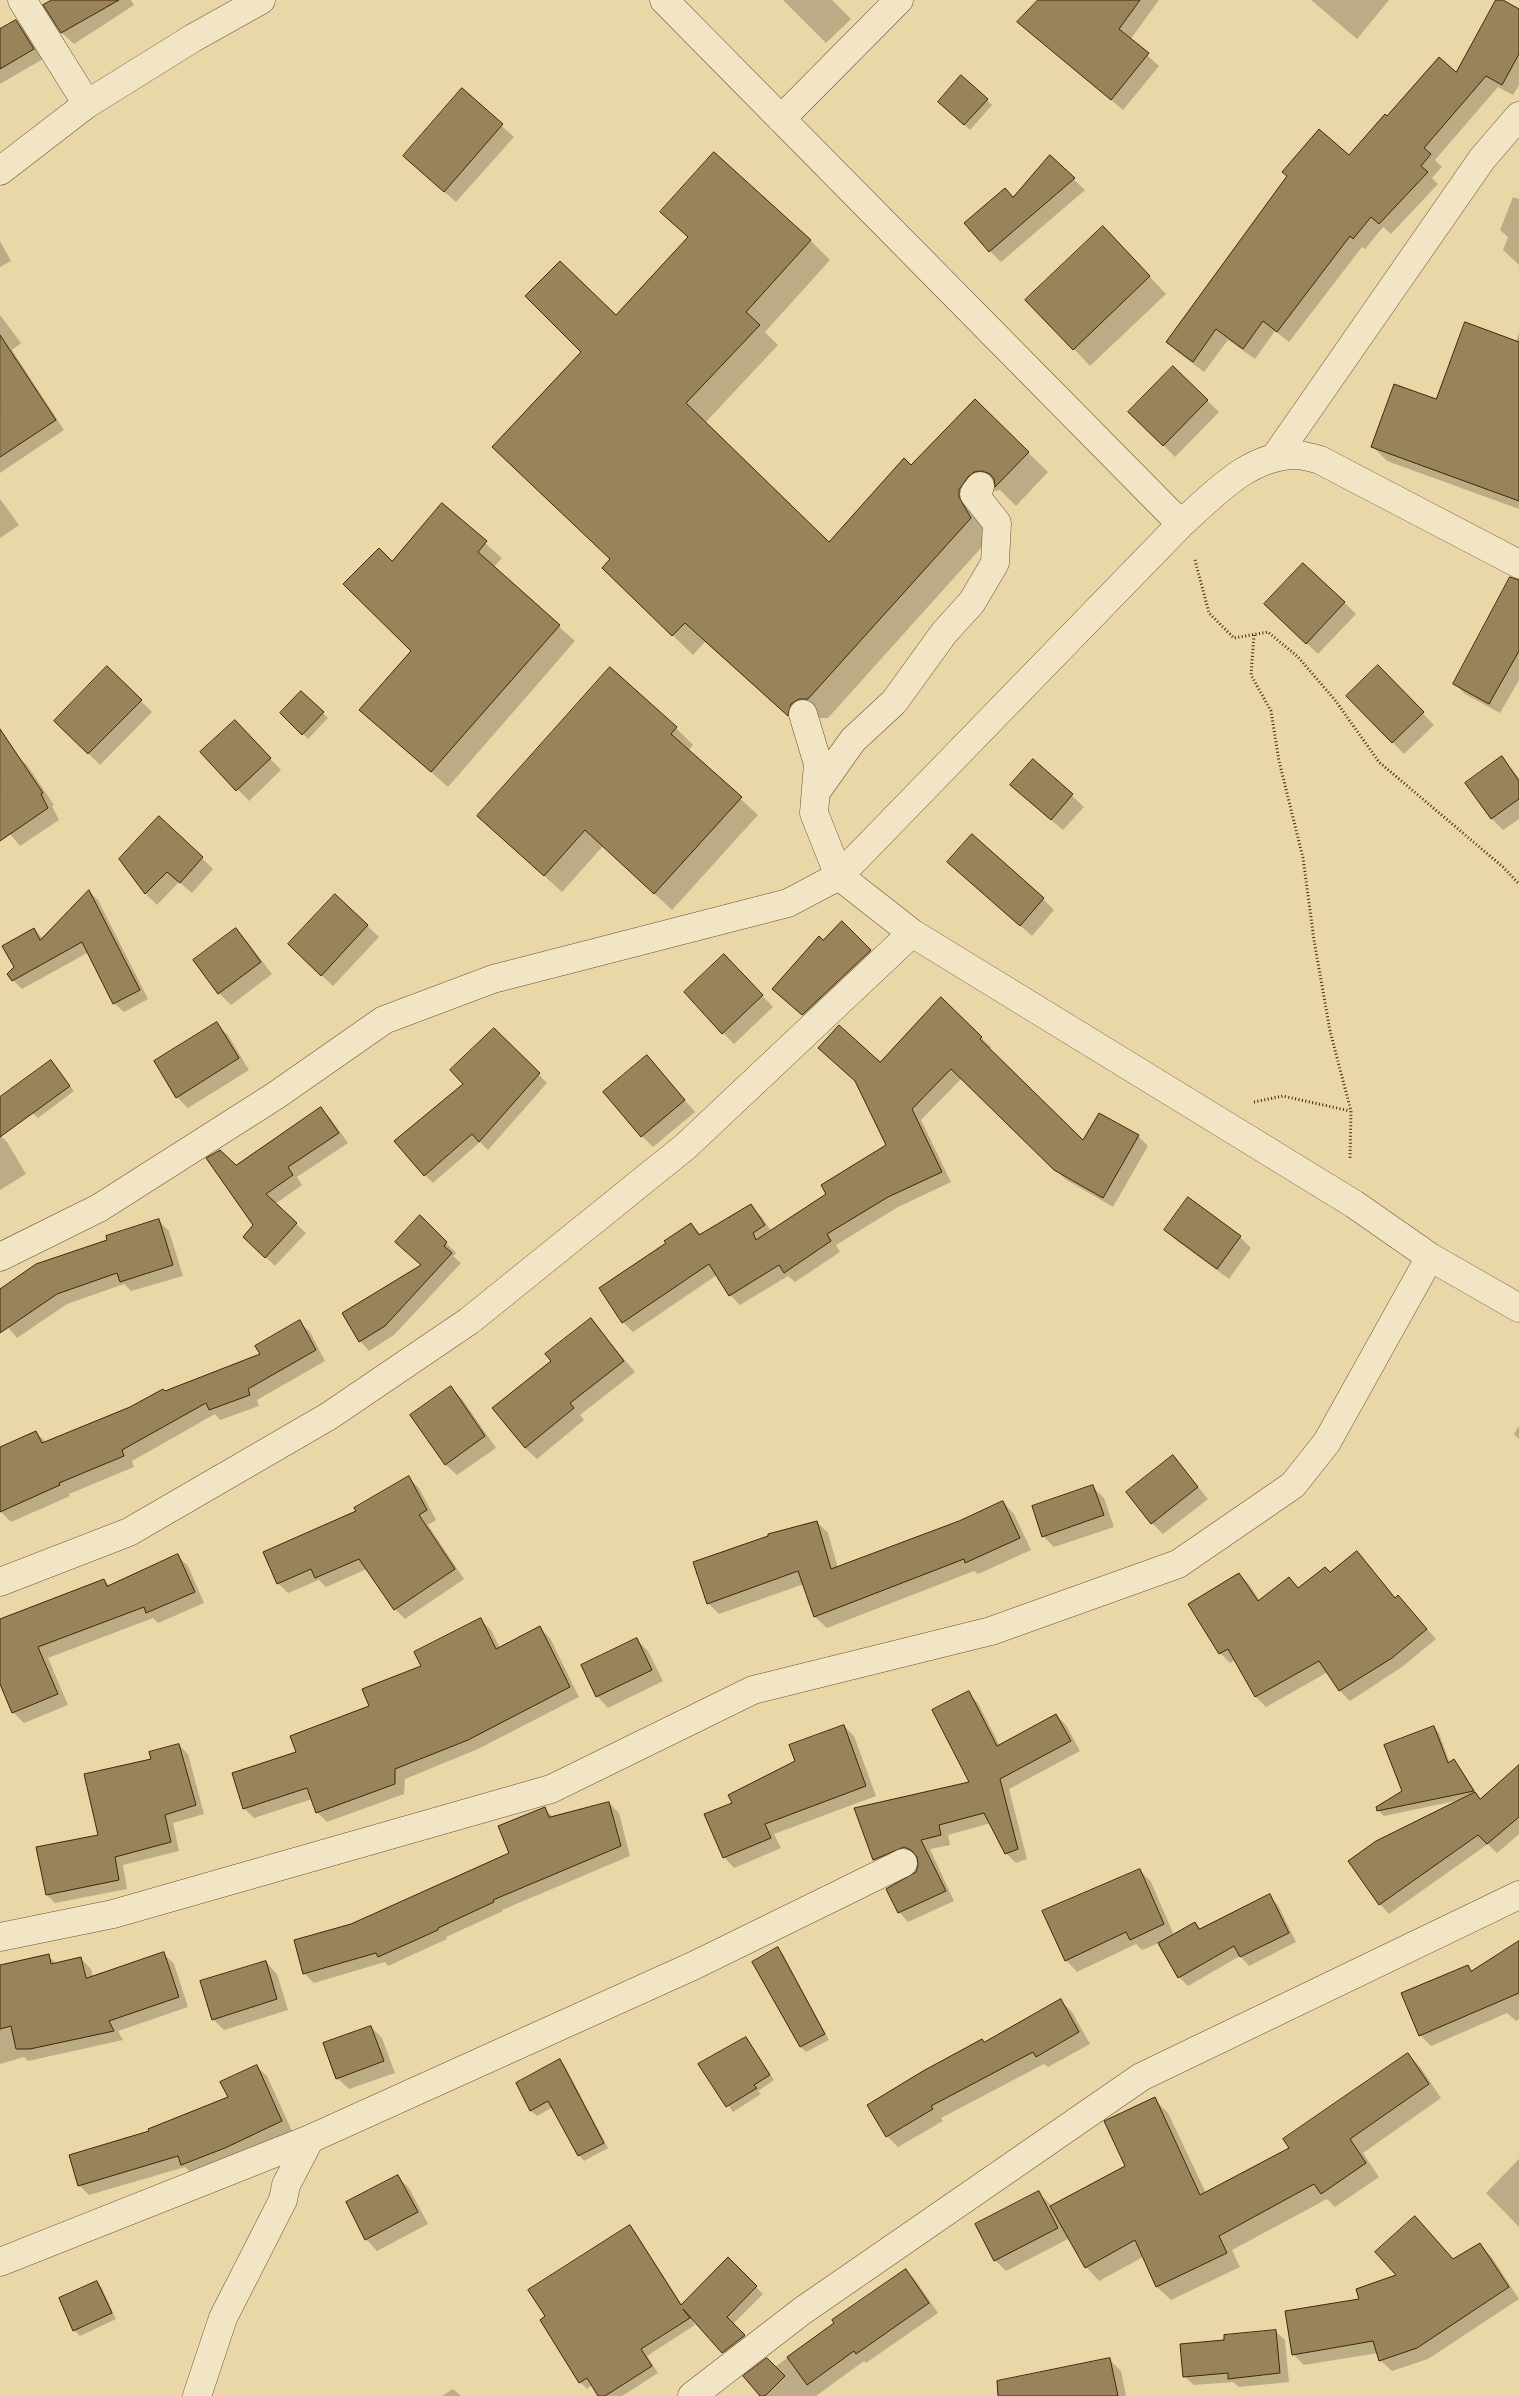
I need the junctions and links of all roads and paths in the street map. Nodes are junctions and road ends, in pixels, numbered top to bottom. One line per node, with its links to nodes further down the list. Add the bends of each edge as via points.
1 (22, 0): 5 (street)
2 (262, 0): 5 (street, via 193,38)
3 (664, 0): 7 (street)
4 (899, 0): 7 (street)
5 (87, 104): 8 (street)
6 (1519, 116): 9 (street, via 1482,159)
7 (781, 119): 11 (street)
8 (0, 172)
9 (1275, 457): 11 (street, via 1230,478); 12 (street, via 1299,455 1320,460)
10 (980, 486): 15 (street, via 974,494 997,523 995,563 972,602 944,633 894,702 852,740)
11 (1181, 524): 13 (path, via 1209,613 1234,638); 16 (street)
12 (1519, 564)
13 (1254, 635): 17 (path, via 1268,632 1298,658 1335,700 1379,762 1504,867); 19 (path, via 1251,675 1271,711 1279,761 1303,858 1330,1030)
14 (803, 714): 15 (street, via 818,764)
15 (816, 792): 16 (street, via 814,813)
16 (839, 876): 18 (street); 22 (street, via 788,903 493,979 384,1020 275,1096 99,1208)
17 (1519, 884)
18 (912, 933): 20 (street); 25 (street, via 686,1146 469,1321 329,1416 129,1532)
19 (1351, 1111): 20 (path, via 1283,1096 1241,1104); 21 (path, via 1350,1161)
20 (1216, 1120): 21 (street)
21 (1354, 1204): 23 (street)
22 (0, 1257)
23 (1430, 1257): 24 (street); 28 (street, via 1327,1442 1293,1485 1178,1564 991,1631 753,1690 551,1789 113,1914)
24 (1519, 1308)
25 (0, 1582)
26 (903, 1863): 29 (street, via 695,1965)
27 (1519, 1895): 32 (street, via 1141,2077 802,2311)
28 (0, 1937)
29 (310, 2139): 30 (street); 31 (street, via 223,2318)
30 (0, 2262)
31 (197, 2396)
32 (692, 2396)

